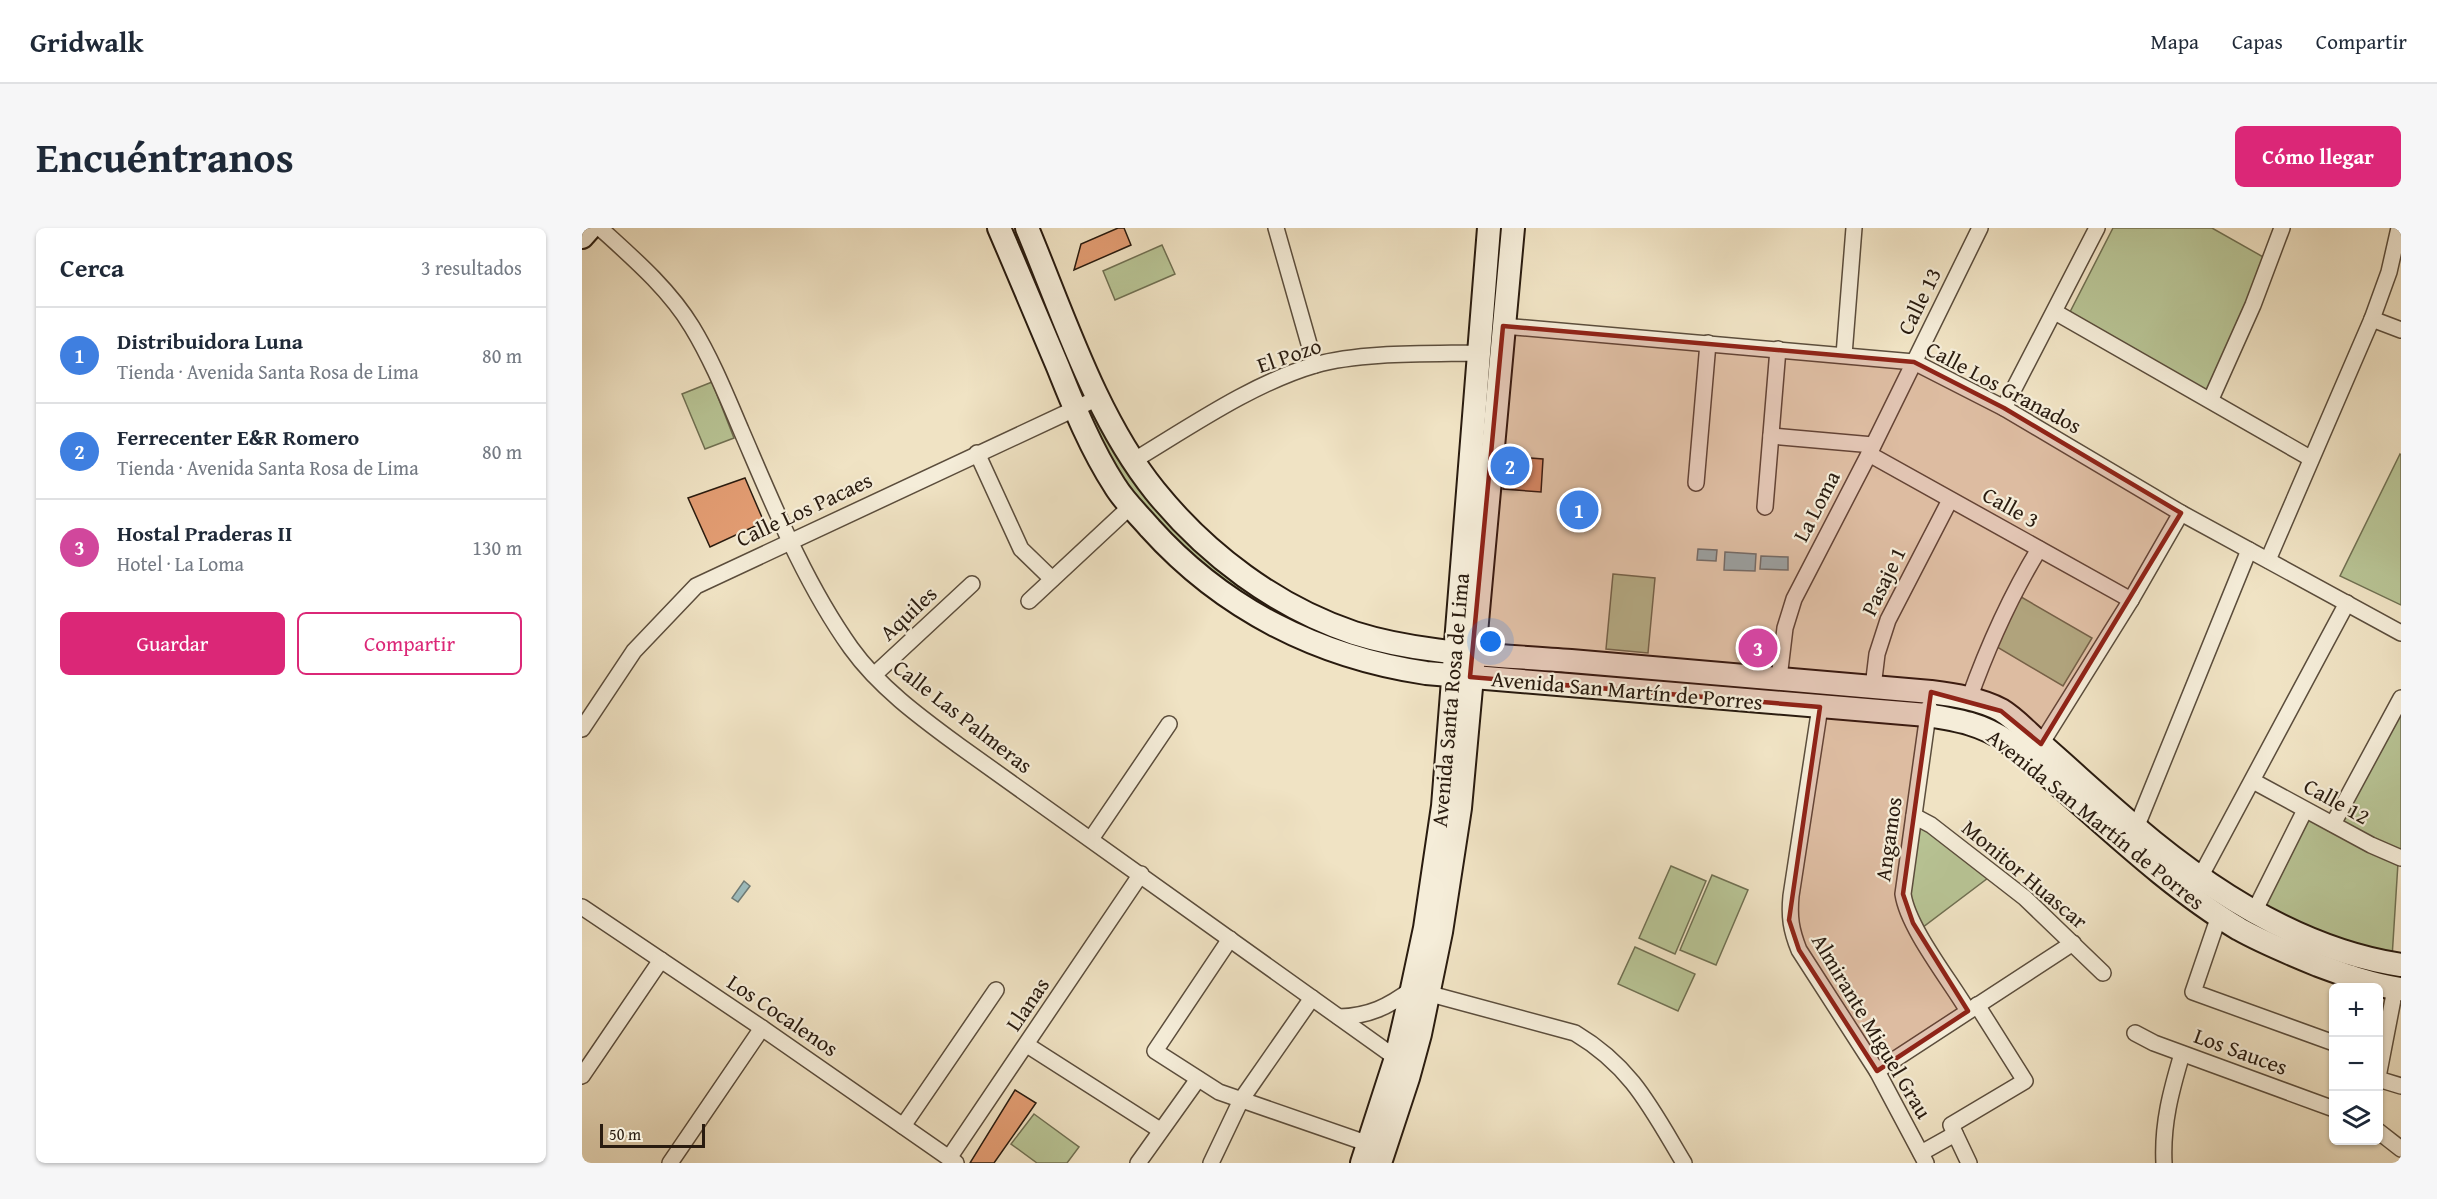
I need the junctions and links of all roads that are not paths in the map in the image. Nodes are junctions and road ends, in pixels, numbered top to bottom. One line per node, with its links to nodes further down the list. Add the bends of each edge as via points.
1 (590, 228): 13 (main road)
2 (600, 228): 40 (street, Calle Las Palmeras, via 659,284 691,326 712,363)
3 (1000, 228): 21 (main road, Avenida San Martín de Porres)
4 (1027, 228): 18 (main road, Avenida San Martín de Porres)
5 (1276, 228): 25 (street)
6 (1489, 228): 22 (main road, Avenida Santa Rosa de Lima)
7 (1513, 228): 16 (main road, Avenida Santa Rosa de Lima)
8 (1854, 228): 23 (street)
9 (1980, 228): 24 (street, Calle 13)
10 (2097, 228): 14 (street)
11 (2282, 228): 27 (street)
12 (2400, 228): 15 (street)
13 (582, 237)
14 (2055, 312): 27 (street); 29 (street)
15 (2372, 319): 17 (street); 33 (street)
16 (1503, 326): 19 (street, Calle Los Granados); 54 (main road, Avenida Santa Rosa de Lima)
17 (2401, 330)
18 (1074, 339): 21 (main road); 26 (main road, Avenida San Martín de Porres)
19 (1708, 343): 20 (street, Calle Los Granados); 35 (street)
20 (1778, 349): 23 (street, Calle Los Granados); 30 (street)
21 (1050, 350): 28 (main road, Avenida San Martín de Porres)
22 (1478, 353): 25 (street, El Pozo, via 1374,357); 54 (main road, Avenida Santa Rosa de Lima)
23 (1844, 355): 24 (street, Calle Los Granados)
24 (1914, 362): 29 (street, Calle Los Granados); 31 (street, La Loma)
25 (1315, 365): 34 (street, El Pozo, via 1240,397)
26 (1098, 398): 28 (street, Calle Los Pacaes); 34 (main road, Avenida San Martín de Porres)
27 (2211, 399): 33 (street)
28 (1075, 408): 32 (street, Calle Los Pacaes); 37 (main road, Avenida San Martín de Porres, via 1116,487)
29 (2004, 408): 39 (street, Calle Los Granados)
30 (1771, 436): 31 (street); 38 (street)
31 (1871, 449): 36 (street, Calle 3); 57 (street, La Loma, via 1794,599 1785,628)
32 (977, 453): 40 (street, Calle Los Pacaes); 46 (street, via 1021,549)
33 (2310, 458): 44 (street)
34 (1133, 460): 41 (main road, Avenida San Martín de Porres, via 1154,490)
35 (1696, 483)
36 (1950, 500): 42 (street, Calle 3); 58 (street, Pasaje 1, via 1888,620 1877,654)
37 (1131, 506): 45 (main road, Avenida San Martín de Porres); 46 (street)
38 (1765, 507)
39 (2181, 513): 43 (street, Calle Los Granados); 49 (street)
40 (789, 540): 55 (street, Calle Las Palmeras, via 834,621); 65 (street, Calle Los Pacaes, via 696,586 634,651)
41 (1206, 547): 45 (main road); 48 (main road, Avenida San Martín de Porres)
42 (2039, 549): 49 (street, Calle 3); 61 (street, via 2012,594)
43 (2249, 550): 44 (street, Calle Los Granados); 71 (street)
44 (2268, 560): 51 (street, Calle Los Granados)
45 (1190, 569): 52 (main road, Avenida San Martín de Porres)
46 (1052, 579): 50 (street)
47 (972, 584): 55 (street, Aquiles)
48 (1267, 590): 52 (main road); 54 (main road, Avenida San Martín de Porres, via 1352,632 1387,642)
49 (2131, 600): 66 (street)
50 (1029, 601)
51 (2348, 603): 53 (street, Calle Los Granados); 67 (street)
52 (1253, 614): 56 (main road, Avenida San Martín de Porres, via 1284,631 1353,658 1391,668)
53 (2401, 633)
54 (1463, 651): 56 (main road, Avenida Santa Rosa de Lima); 57 (main road, Avenida San Martín de Porres)
55 (873, 675): 72 (street, Calle Las Palmeras, via 958,746)
56 (1462, 676): 62 (main road, Avenida San Martín de Porres); 86 (main road, Avenida Santa Rosa de Lima, via 1460,808 1441,932)
57 (1779, 678): 58 (main road, Avenida San Martín de Porres)
58 (1873, 687): 59 (main road, Avenida San Martín de Porres)
59 (1931, 692): 61 (main road, Avenida San Martín de Porres); 63 (street, Angamos)
60 (2401, 698): 70 (street)
61 (1969, 699): 66 (main road, Avenida San Martín de Porres, via 2001,711)
62 (1820, 707): 63 (main road, Avenida San Martín de Porres); 97 (street, Almirante Miguel Grau, via 1789,920 1798,950)
63 (1927, 716): 69 (street, Angamos); 75 (main road, Avenida San Martín de Porres, via 1960,720 1992,731)
64 (1169, 724): 72 (street)
65 (582, 729)
66 (2041, 744): 71 (main road, Avenida San Martín de Porres)
67 (2253, 781): 68 (street, Calle 12); 75 (street)
68 (2305, 810): 70 (street, Calle 12); 77 (street)
69 (1914, 816): 80 (street, Monitor Huascar, via 2025,898); 88 (street, Angamos, via 1904,879 1905,907)
70 (2332, 824): 73 (street, Calle 12)
71 (2136, 828): 75 (main road, Avenida San Martín de Porres)
72 (1091, 839): 74 (street, Calle Las Palmeras)
73 (2401, 858)
74 (1142, 874): 79 (street, Calle Las Palmeras); 93 (street, Llanas)
75 (2195, 886): 77 (main road, Avenida San Martín de Porres); 78 (main road, Avenida San Martín de Porres)
76 (582, 907): 81 (street, Los Cocalenos)
77 (2254, 912): 82 (main road, Avenida San Martín de Porres, via 2323,943)
78 (2219, 916): 84 (main road, Avenida San Martín de Porres, via 2302,958 2365,982); 92 (street, via 2193,992)
79 (1230, 939): 87 (street, Calle Las Palmeras); 99 (street, via 1155,1051)
80 (2073, 943): 83 (street, Monitor Huascar); 88 (street)
81 (661, 960): 90 (street, Los Cocalenos); 98 (street)
82 (2401, 965)
83 (2103, 974)
84 (2398, 989): 94 (street)
85 (996, 990): 104 (street)
86 (1420, 991): 89 (street, via 1373,1012); 96 (main road, Avenida Santa Rosa de Lima); 109 (main road, Avenida Santa Rosa de Lima, via 1408,1078); 115 (street, via 1575,1033 1599,1047 1639,1089)
87 (1312, 998): 89 (street, Calle Las Palmeras); 102 (street)
88 (1973, 1008): 97 (street); 105 (street, Angamos, via 2025,1081)
89 (1339, 1017): 96 (street, Calle Las Palmeras)
90 (762, 1028): 104 (street, Los Cocalenos); 112 (street)
91 (2135, 1033): 95 (street, Los Sauces)
92 (2329, 1041)
93 (1027, 1045): 106 (street); 111 (street, Llanas)
94 (2383, 1050)
95 (2182, 1054): 103 (street, Los Sauces); 117 (street, via 2164,1123)
96 (1396, 1058): 109 (main road, Avenida Santa Rosa de Lima)
97 (1877, 1071): 110 (street, Almirante Miguel Grau)
98 (582, 1076)
99 (1198, 1079): 102 (street); 106 (street)
100 (2383, 1079): 101 (street)
101 (2401, 1086)
102 (1241, 1100): 109 (street); 114 (street)
103 (2329, 1107)
104 (903, 1126): 111 (street, Los Cocalenos)
105 (1953, 1129): 110 (street); 116 (street)
106 (1160, 1130): 113 (street)
107 (2383, 1134): 108 (street)
108 (2401, 1149)
109 (1370, 1157)
110 (1923, 1158)
111 (953, 1161)
112 (670, 1163)
113 (1138, 1163)
114 (1210, 1163)
115 (1684, 1163)
116 (1969, 1163)
117 (2164, 1163)

